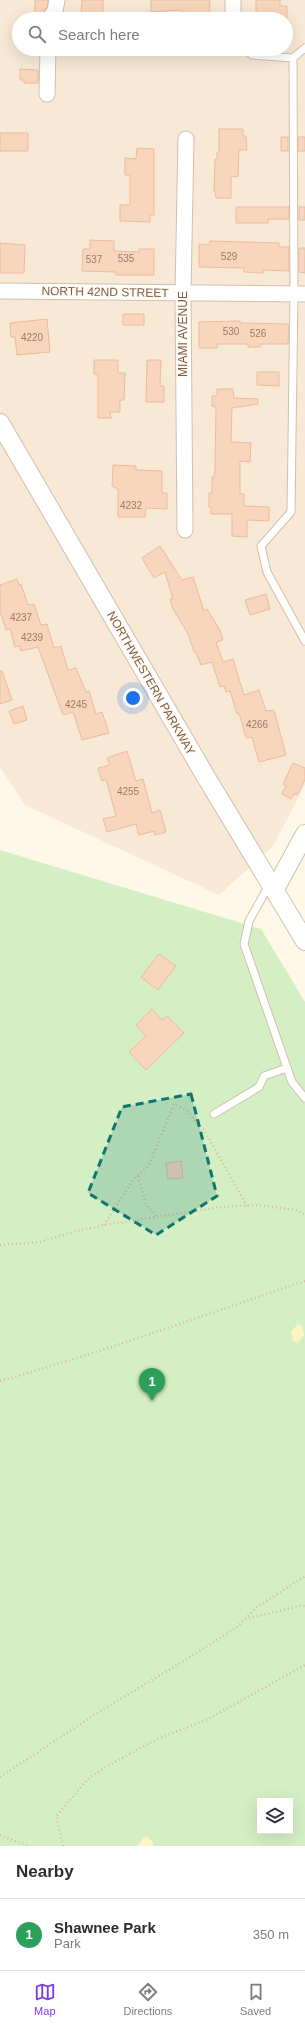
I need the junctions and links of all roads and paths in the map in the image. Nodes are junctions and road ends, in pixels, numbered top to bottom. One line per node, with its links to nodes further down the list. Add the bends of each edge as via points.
1 (57, 0): 2 (street)
2 (54, 12)
3 (305, 48): 6 (lane)
4 (48, 56): 7 (street)
5 (266, 56): 6 (lane)
6 (293, 58): 11 (lane)
7 (47, 94)
8 (186, 139): 10 (street, MIAMI AVENUE)
9 (0, 291): 10 (street, NORTH 42ND STREET)
10 (183, 293): 11 (street, NORTH 42ND STREET); 13 (street, MIAMI AVENUE)
11 (299, 294): 14 (lane, via 291,512 261,546 267,572)
12 (0, 423): 16 (street, NORTHWESTERN PARKWAY, via 206,777)
13 (185, 530)
14 (305, 641)
15 (305, 834): 16 (street)
16 (273, 886): 17 (street, NORTHWESTERN PARKWAY); 18 (lane, via 250,921 244,944)
17 (305, 941)
18 (287, 1068): 19 (lane, via 292,1082); 20 (lane, via 264,1076 259,1087)
19 (305, 1098)
20 (214, 1114)
21 (138, 1176): 22 (path, via 149,1165 174,1104 187,1111 204,1130); 24 (path, via 146,1205); 25 (path)
22 (247, 1206): 23 (path, via 297,1210); 24 (path, via 220,1207)
23 (305, 1215)
24 (159, 1218): 25 (path)
25 (104, 1225): 26 (path, via 41,1242)
26 (0, 1245)
27 (305, 1281): 28 (path, via 62,1364)
28 (0, 1381)
29 (305, 1576): 31 (path)
30 (305, 1606): 31 (path)
31 (245, 1619): 33 (path, via 237,1627 102,1710)
32 (305, 1665): 36 (path, via 206,1720 157,1738 90,1778 56,1816)
33 (0, 1777)
34 (0, 1835): 35 (path)
35 (28, 1846)
36 (63, 1846)

